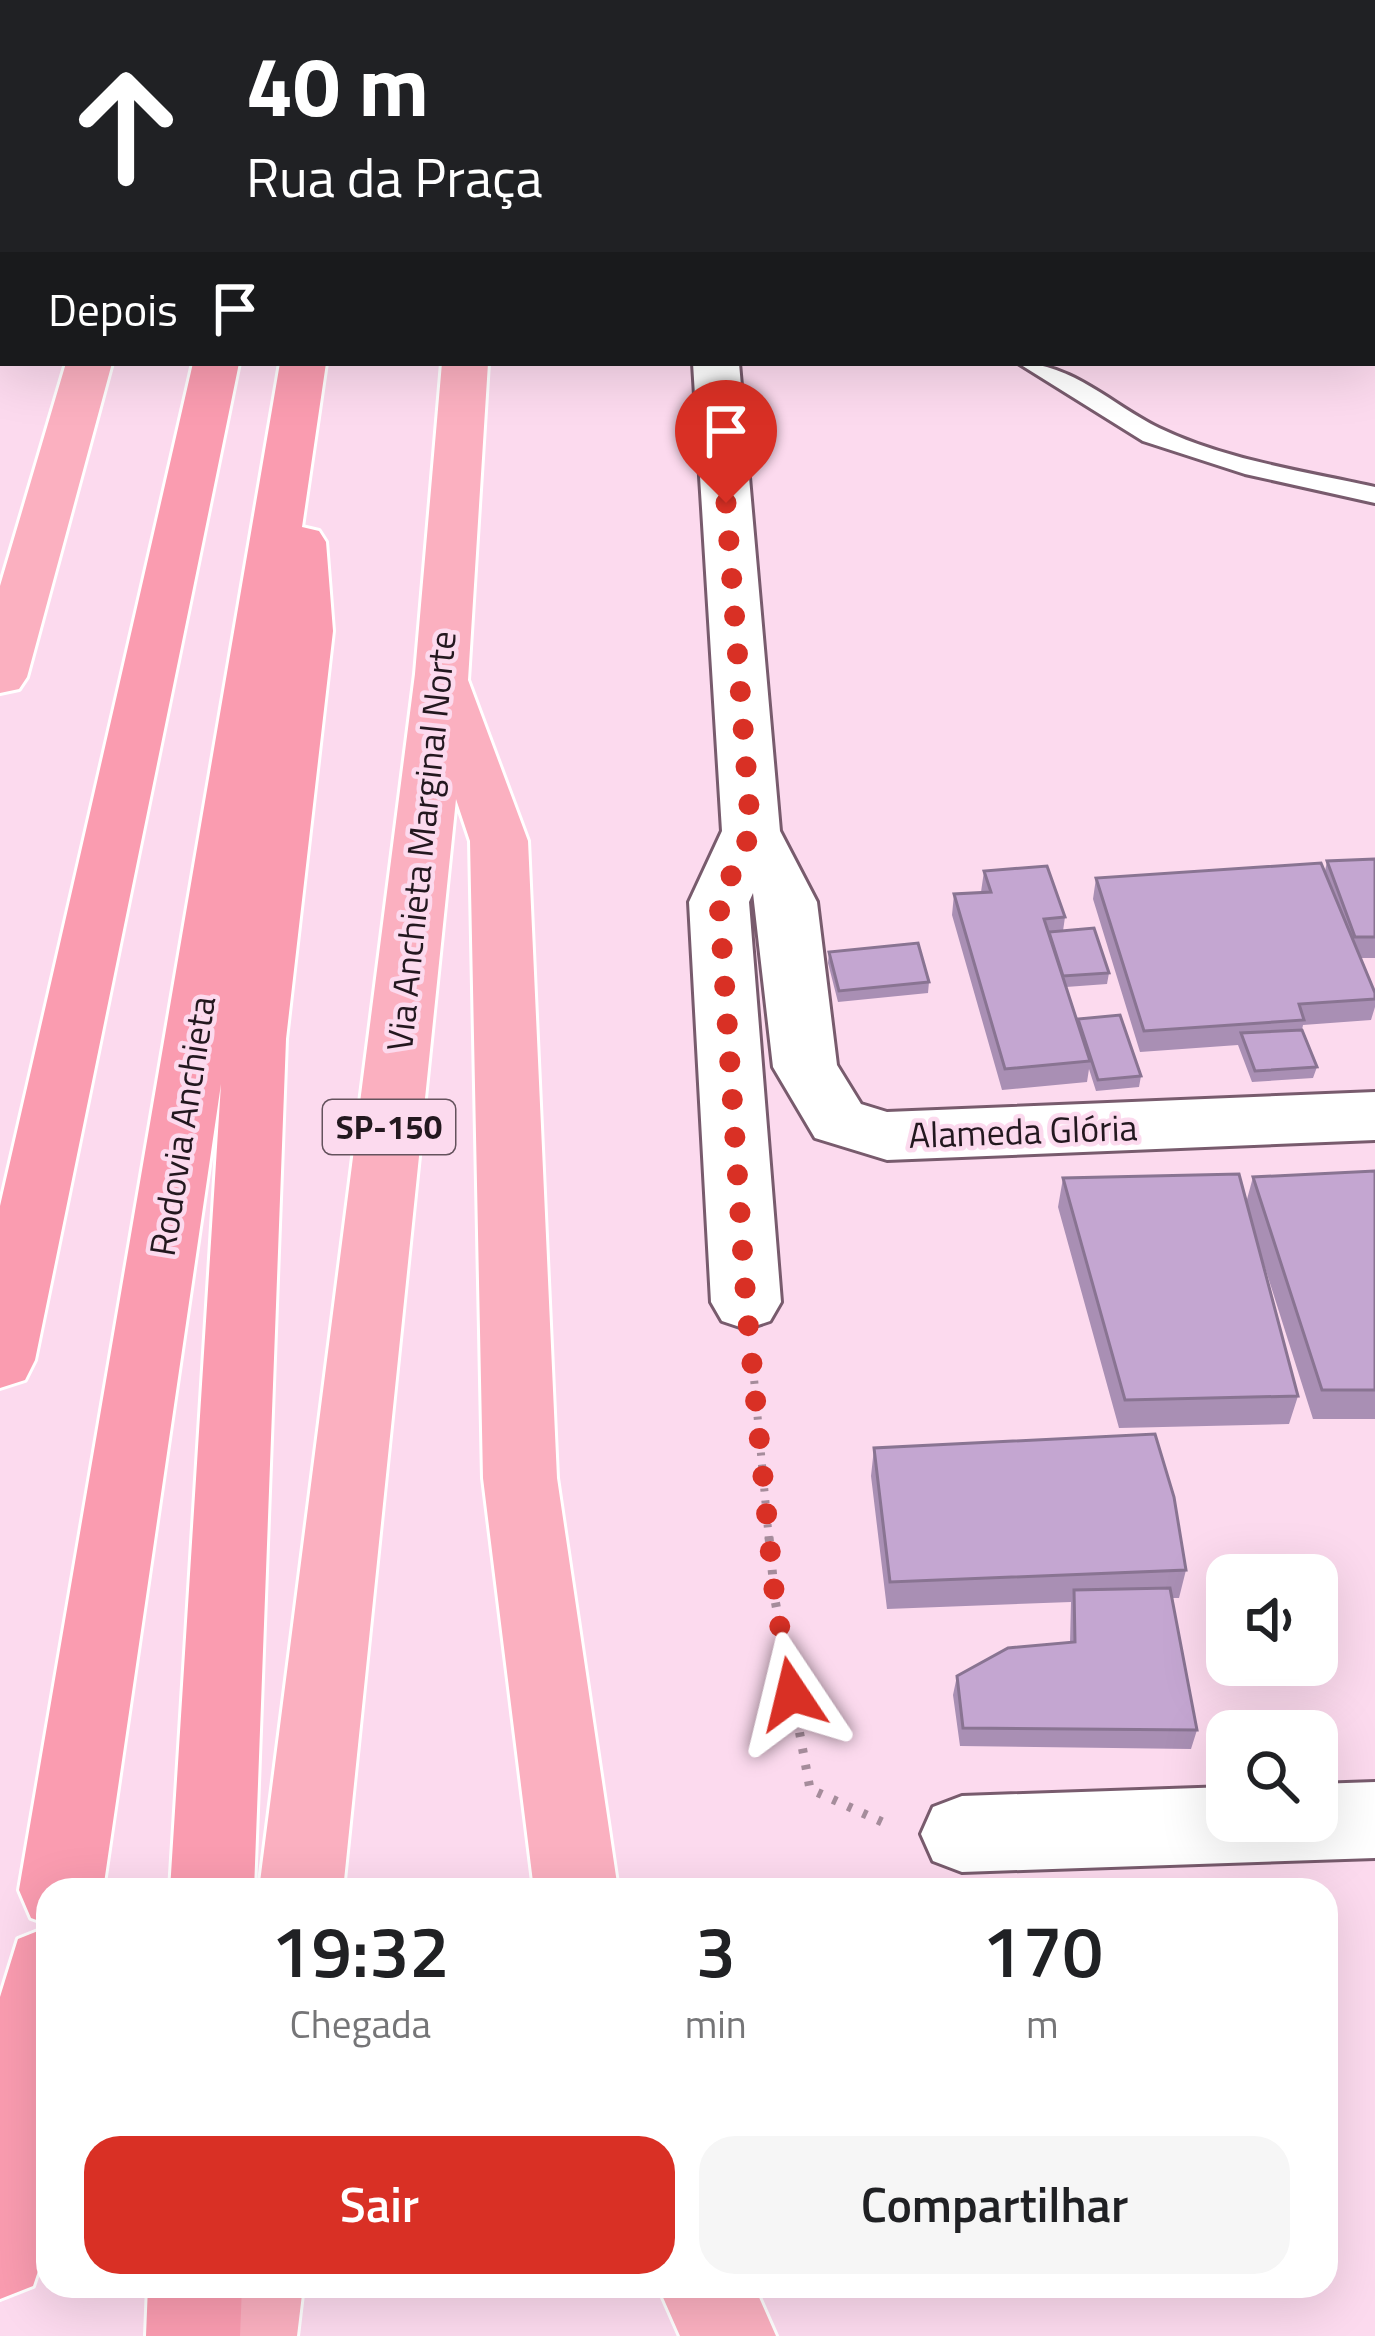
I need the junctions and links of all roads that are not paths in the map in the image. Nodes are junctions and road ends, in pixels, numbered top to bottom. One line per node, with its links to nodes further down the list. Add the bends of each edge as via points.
1 (87, 366): 9 (highway)
2 (215, 366): 13 (highway)
3 (465, 366): 8 (highway, Via Anchieta Marginal Norte / SP-150)
4 (716, 366): 10 (street)
5 (1036, 366): 7 (lane, via 1152,434)
6 (298, 392): 16 (highway, Rodovia Anchieta); 17 (highway, via 307,632 255,1039)
7 (1375, 495)
8 (442, 674): 18 (highway, Via Anchieta Marginal Norte / SP-150); 19 (highway, via 500,841 520,1478)
9 (0, 677)
10 (751, 832): 11 (street, Alameda Glória, via 788,902 806,1067 838,1120 887,1136); 12 (street, via 719,902)
11 (1375, 1116)
12 (746, 1302)
13 (0, 1360)
14 (1375, 1820): 15 (street)
15 (962, 1834)
16 (63, 1878)
17 (213, 1878)
18 (302, 1878)
19 (574, 1878)
20 (36, 2039): 21 (highway)
21 (0, 2253)
22 (195, 2298): 25 (highway)
23 (255, 2298): 26 (highway)
24 (711, 2298): 27 (highway)
25 (193, 2336)
26 (250, 2336)
27 (729, 2336)

